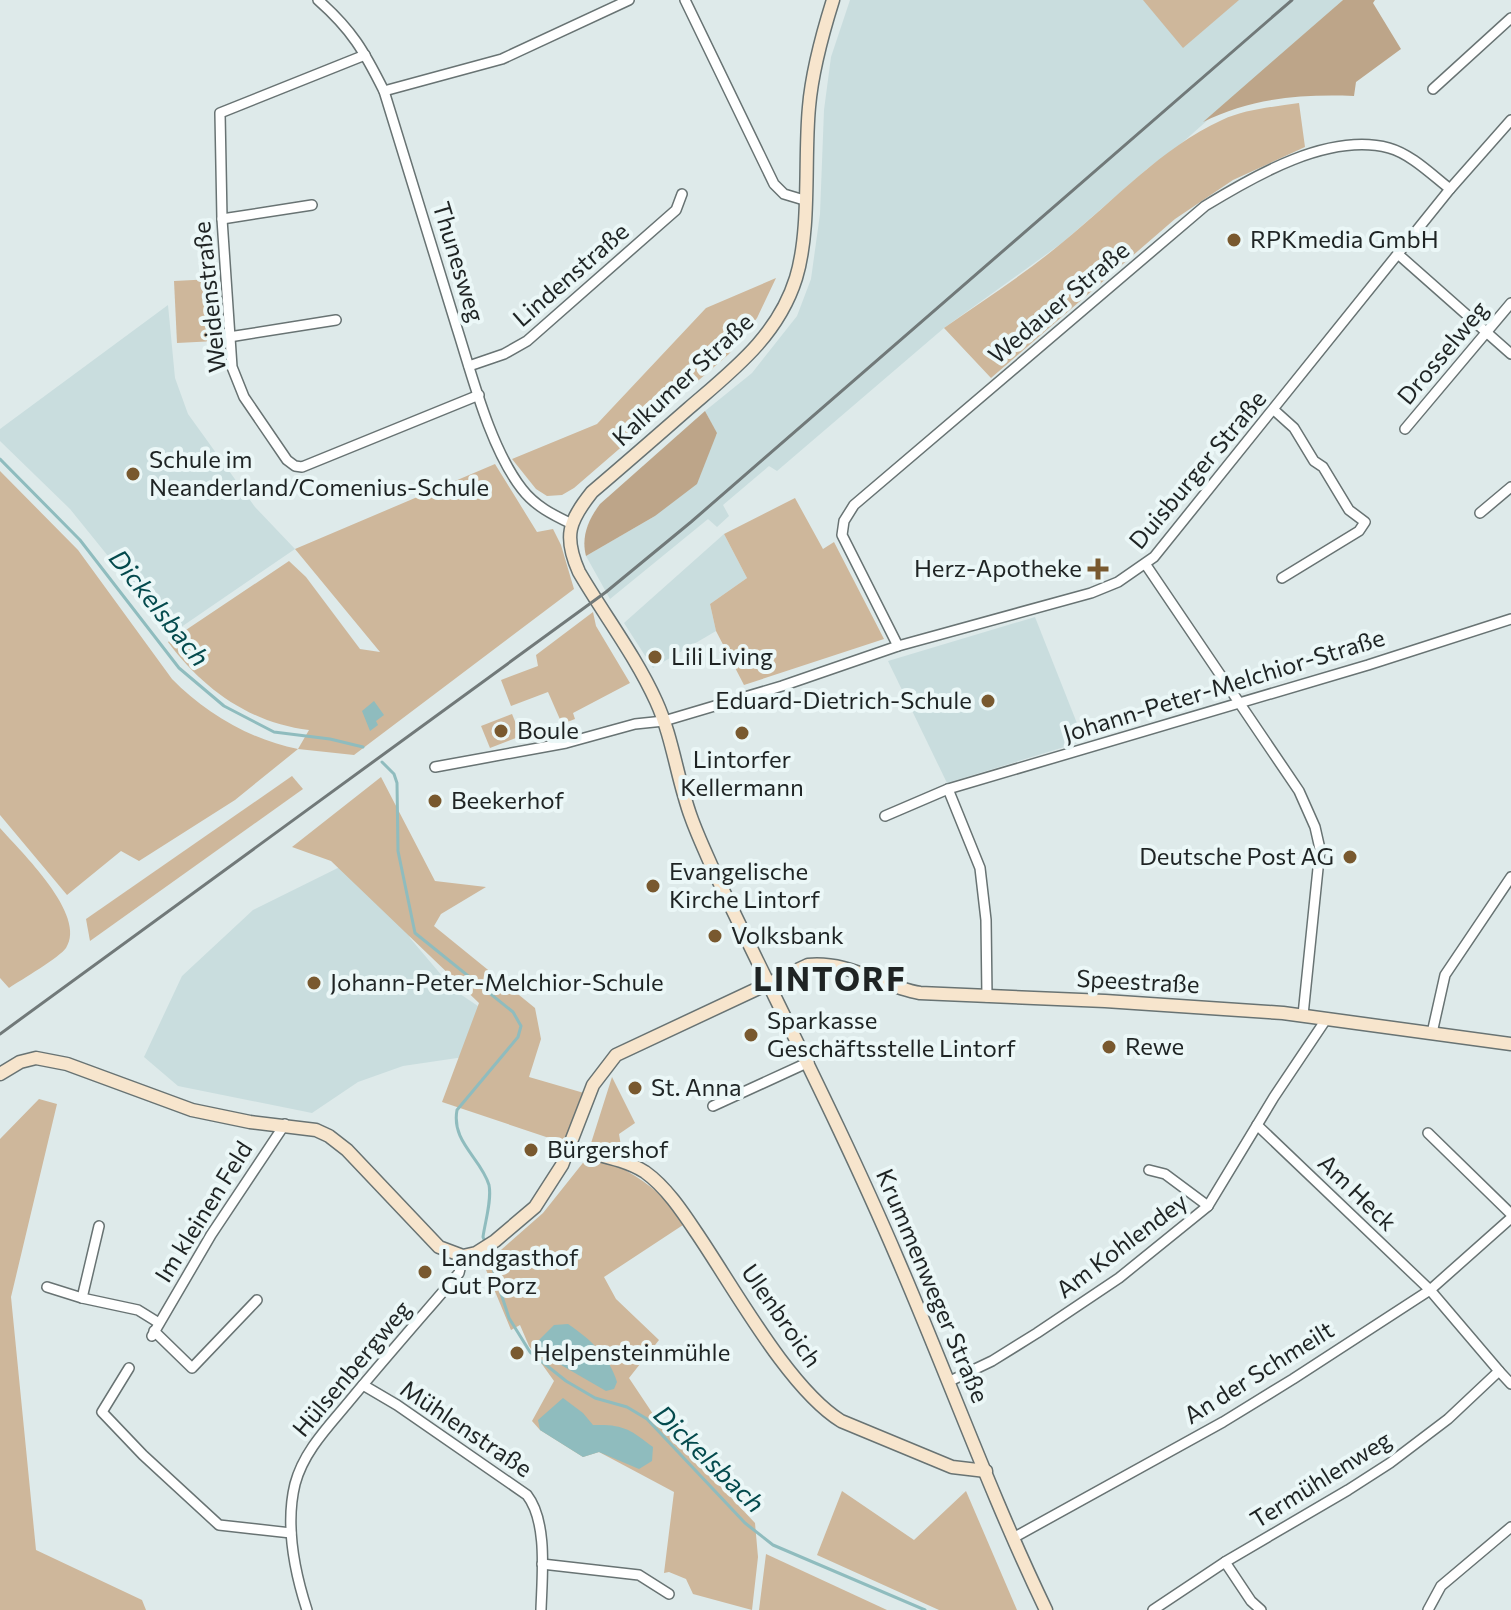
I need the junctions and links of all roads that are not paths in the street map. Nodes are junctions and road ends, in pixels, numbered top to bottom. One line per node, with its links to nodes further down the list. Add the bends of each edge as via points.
1 (318, 0): 6 (street, Thunesweg, via 346,25)
2 (629, 0): 8 (street, via 502,59)
3 (685, 0): 12 (street, via 774,184 784,194)
4 (833, 0): 12 (main road, Kalkumer Straße, via 815,64)
5 (1511, 18): 7 (street)
6 (365, 55): 8 (street, Thunesweg); 14 (street, Weidenstraße, via 220,113)
7 (1433, 89)
8 (384, 91): 21 (street, Thunesweg)
9 (1511, 120): 10 (street, Duisburger Straße)
10 (1450, 189): 15 (street, Duisburger Straße); 31 (street, Wedauer Straße, via 1392,148 1369,145 1320,151 1283,164 1205,206 854,505 842,535)
11 (682, 194): 21 (street, Lindenstraße, via 676,210 527,341)
12 (804, 200): 27 (main road, Kalkumer Straße, via 797,275 777,321 748,357 592,492)
13 (312, 205): 14 (street)
14 (222, 219): 19 (street, Weidenstraße)
15 (1399, 255): 18 (street); 23 (street, Duisburger Straße)
16 (1511, 303): 18 (street, Drosselweg)
17 (336, 320): 19 (street)
18 (1488, 332): 20 (street); 24 (street, Drosselweg)
19 (229, 337): 22 (street, Weidenstraße, via 232,367 244,397 295,466 311,466)
20 (1511, 354)
21 (469, 366): 22 (street, Thunesweg)
22 (479, 395): 27 (street, Thunesweg, via 522,490)
23 (1274, 410): 28 (street, Duisburger Straße); 29 (street, via 1294,428 1349,510 1365,522 1359,531)
24 (1405, 429)
25 (1511, 487): 26 (street)
26 (1480, 513)
27 (572, 524): 33 (main road, Kalkumer Straße, via 571,555)
28 (1146, 565): 31 (street, Duisburger Straße, via 1091,593); 32 (street)
29 (1282, 578)
30 (1511, 619): 32 (street, Johann-Peter-Melchior-Straße)
31 (898, 646): 33 (street, Duisburger Straße)
32 (1239, 703): 35 (street, Johann-Peter-Melchior-Straße); 40 (street, via 1299,791 1320,849)
33 (664, 721): 34 (street, Duisburger Straße); 38 (main road, Krummenweger Straße, via 690,816)
34 (435, 767)
35 (948, 789): 36 (street, Johann-Peter-Melchior-Straße); 39 (street, via 980,868)
36 (885, 816)
37 (1511, 877): 42 (street, via 1445,975)
38 (770, 982): 39 (main road, Speestraße, via 808,965 832,964 900,990); 44 (main road, Krummenweger Straße); 50 (main road, Speestraße, via 616,1055 593,1085)
39 (987, 997): 40 (main road, Speestraße)
40 (1303, 1015): 41 (main road, Speestraße)
41 (1327, 1018): 42 (main road, Speestraße); 48 (street, Am Kohlendey)
42 (1432, 1033): 43 (main road, Speestraße)
43 (1511, 1044)
44 (809, 1062): 46 (street); 63 (main road, Krummenweger Straße)
45 (0, 1074): 47 (main road, via 36,1058 67,1064 192,1110)
46 (713, 1106)
47 (285, 1124): 55 (main road, via 329,1136 439,1247); 60 (street, Im kleinen Feld)
48 (1257, 1125): 52 (street, Am Kohlendey); 57 (street, Am Heck)
49 (1428, 1133): 53 (street)
50 (569, 1147): 55 (main road, Speestraße, via 558,1175 535,1207); 66 (main road, Ulenbroich, via 642,1170 658,1182 768,1340 828,1412 952,1467)
51 (1149, 1170): 52 (street, via 1165,1174)
52 (1208, 1206): 63 (street, Am Kohlendey, via 1119,1278 992,1361)
53 (1511, 1216): 57 (street, An der Schmeilt)
54 (99, 1226): 58 (street)
55 (470, 1255): 65 (street, Hülsenbergweg)
56 (47, 1287): 58 (street)
57 (1430, 1290): 62 (street); 69 (street, An der Schmeilt, via 1223,1422)
58 (82, 1298): 60 (street, via 138,1310)
59 (257, 1300): 60 (street, via 192,1368)
60 (155, 1330)
61 (129, 1368): 68 (street, via 102,1412 143,1455 219,1525)
62 (1499, 1371): 64 (street); 70 (street, Termühlenweg, via 1390,1463)
63 (950, 1381): 66 (main road, Krummenweger Straße)
64 (1511, 1384)
65 (363, 1385): 68 (street, Hülsenbergweg, via 303,1460 295,1483); 71 (street, Mühlenstraße, via 527,1495 538,1515)
66 (986, 1471): 69 (main road, Krummenweger Straße)
67 (1511, 1527): 78 (street, via 1441,1586)
68 (291, 1533): 73 (street, Hülsenbergweg)
69 (1013, 1538): 75 (main road, Krummenweger Straße)
70 (1225, 1562): 76 (street, Termühlenweg); 77 (street)
71 (542, 1564): 72 (street, via 639,1575); 74 (street, Mühlenstraße)
72 (669, 1594)
73 (307, 1610)
74 (541, 1610)
75 (1046, 1610)
76 (1153, 1610)
77 (1261, 1610)
78 (1428, 1610)

